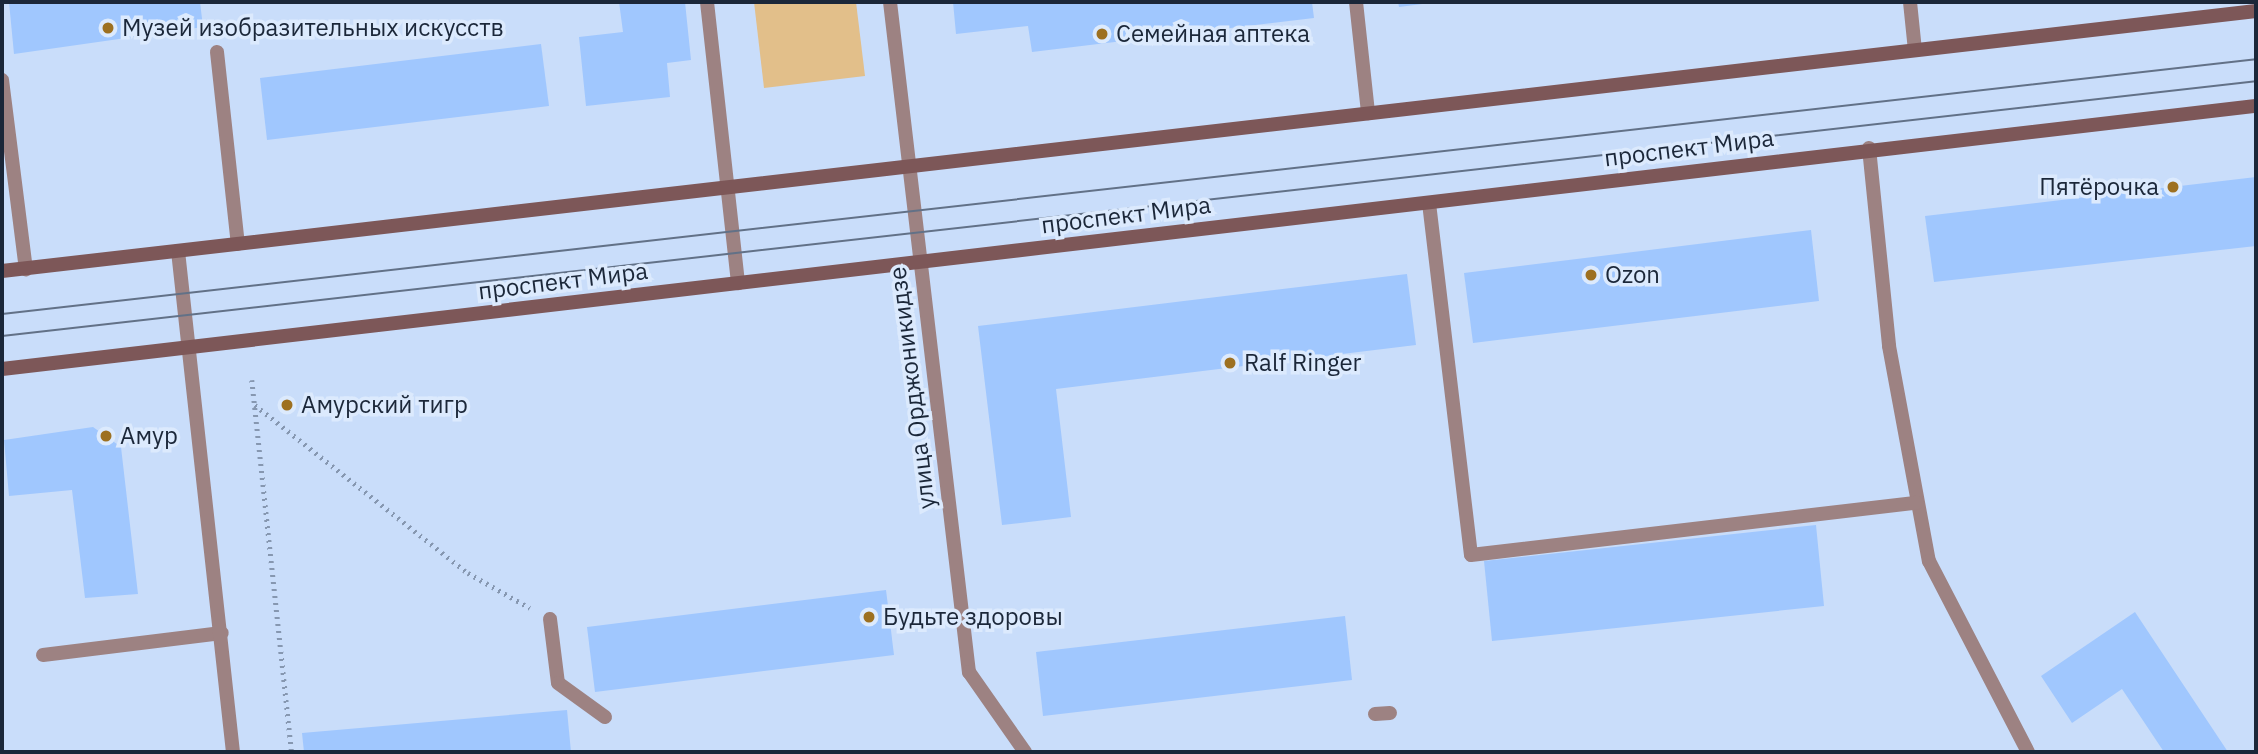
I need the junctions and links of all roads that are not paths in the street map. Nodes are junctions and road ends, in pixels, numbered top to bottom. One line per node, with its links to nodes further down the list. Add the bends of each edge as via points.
1 (707, 2): 13 (street)
2 (890, 2): 12 (street, улица Орджоникидзе)
3 (1356, 2): 10 (street)
4 (1910, 2): 6 (street)
5 (2256, 10): 6 (main road)
6 (1915, 50): 10 (main road)
7 (217, 52): 15 (street)
8 (2, 80): 18 (street)
9 (2256, 106): 11 (main road, проспект Мира)
10 (1368, 113): 12 (main road)
11 (1869, 148): 14 (main road, проспект Мира); 23 (street, via 1889,346)
12 (909, 166): 13 (main road); 17 (street, улица Орджоникидзе)
13 (728, 187): 15 (main road); 20 (street)
14 (1429, 203): 17 (main road, проспект Мира); 23 (street, via 1471,555)
15 (238, 244): 16 (main road)
16 (178, 251): 18 (main road); 21 (street)
17 (920, 262): 20 (main road, проспект Мира); 29 (street, улица Орджоникидзе, via 969,672)
18 (26, 269): 19 (main road)
19 (2, 271)
20 (738, 284): 21 (main road, проспект Мира)
21 (189, 348): 22 (main road, проспект Мира); 25 (street)
22 (2, 369)
23 (1917, 503): 30 (street, via 1929,561)
24 (550, 619): 27 (street, via 558,683)
25 (222, 633): 26 (street); 28 (street)
26 (43, 655)
27 (605, 717)
28 (233, 752)
29 (1025, 752)
30 (2028, 752)

